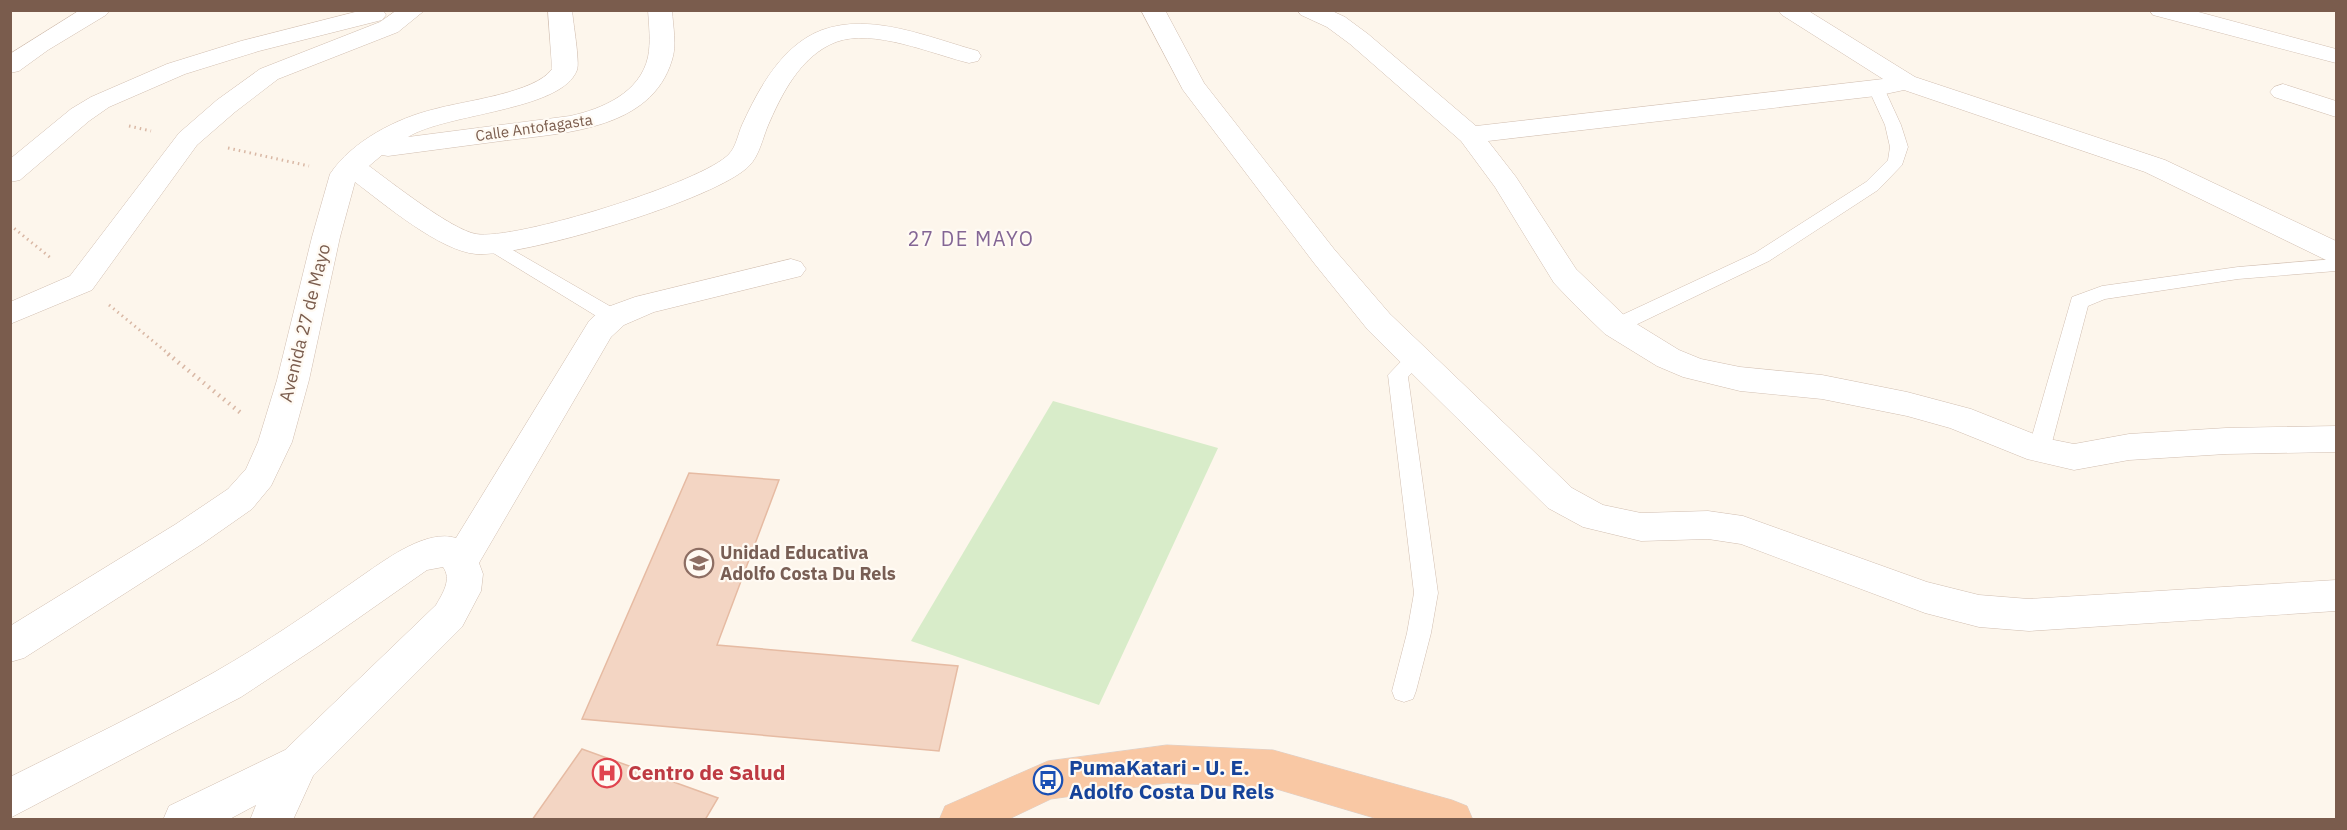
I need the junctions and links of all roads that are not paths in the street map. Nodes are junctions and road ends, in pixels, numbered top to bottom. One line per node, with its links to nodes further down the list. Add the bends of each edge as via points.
1 (98, 10): 14 (street)
2 (400, 10): 11 (street, via 361,17)
3 (413, 10): 26 (street, via 388,27 269,74 226,106 188,139 81,283)
4 (560, 10): 20 (street, Avenida 27 de Mayo, via 565,69 559,78 516,98 405,127)
5 (660, 10): 20 (street, Calle Antofagasta, via 659,63 643,88 622,107 600,118)
6 (1153, 10): 29 (street, via 1192,86 1324,256 1379,322)
7 (1309, 10): 10 (street)
8 (1790, 10): 15 (street)
9 (2161, 10): 13 (street)
10 (1338, 16): 19 (street, via 1359,39)
11 (310, 19): 21 (street, via 100,102)
12 (969, 56): 22 (street, via 862,31 815,42 793,61 768,99 740,161 719,176 685,192 513,242)
13 (2337, 56)
14 (10, 66)
15 (1906, 82): 16 (street); 23 (street, via 2155,166)
16 (1876, 87): 19 (street); 28 (lane, via 1899,147 1896,161 1872,186 1762,257)
17 (2283, 92): 18 (street)
18 (2337, 109)
19 (1470, 135): 28 (street, via 1506,183 1565,276)
20 (360, 159): 22 (street, via 453,235 474,244); 34 (street, Avenida 27 de Mayo, via 344,174 293,380 259,477 240,499 189,534)
21 (10, 174)
22 (492, 244): 27 (lane)
23 (2337, 253)
24 (2337, 265): 31 (lane, via 2238,273 2102,293 2079,302)
25 (791, 269): 27 (street, via 646,304)
26 (10, 314)
27 (613, 317): 32 (street, via 600,329)
28 (1616, 326): 31 (street, via 1694,369 1907,404 1959,418)
29 (1416, 358): 33 (street, via 1560,498 1595,517 1641,527 1708,525 1743,530 1925,597 1979,611 2029,615); 35 (lane, via 1398,375 1426,593)
30 (2337, 440): 31 (street, via 2226,441 2074,457)
31 (2038, 450)
32 (462, 560): 36 (street, via 466,578 462,596 449,616); 37 (street, via 450,551 415,559 227,686)
33 (2337, 596)
34 (10, 646)
35 (1404, 691)
36 (299, 763): 38 (street); 39 (street)
37 (10, 799)
38 (184, 819)
39 (271, 819)
40 (960, 819): 41 (highway, via 1048,780 1167,764 1273,769)
41 (1452, 819)

